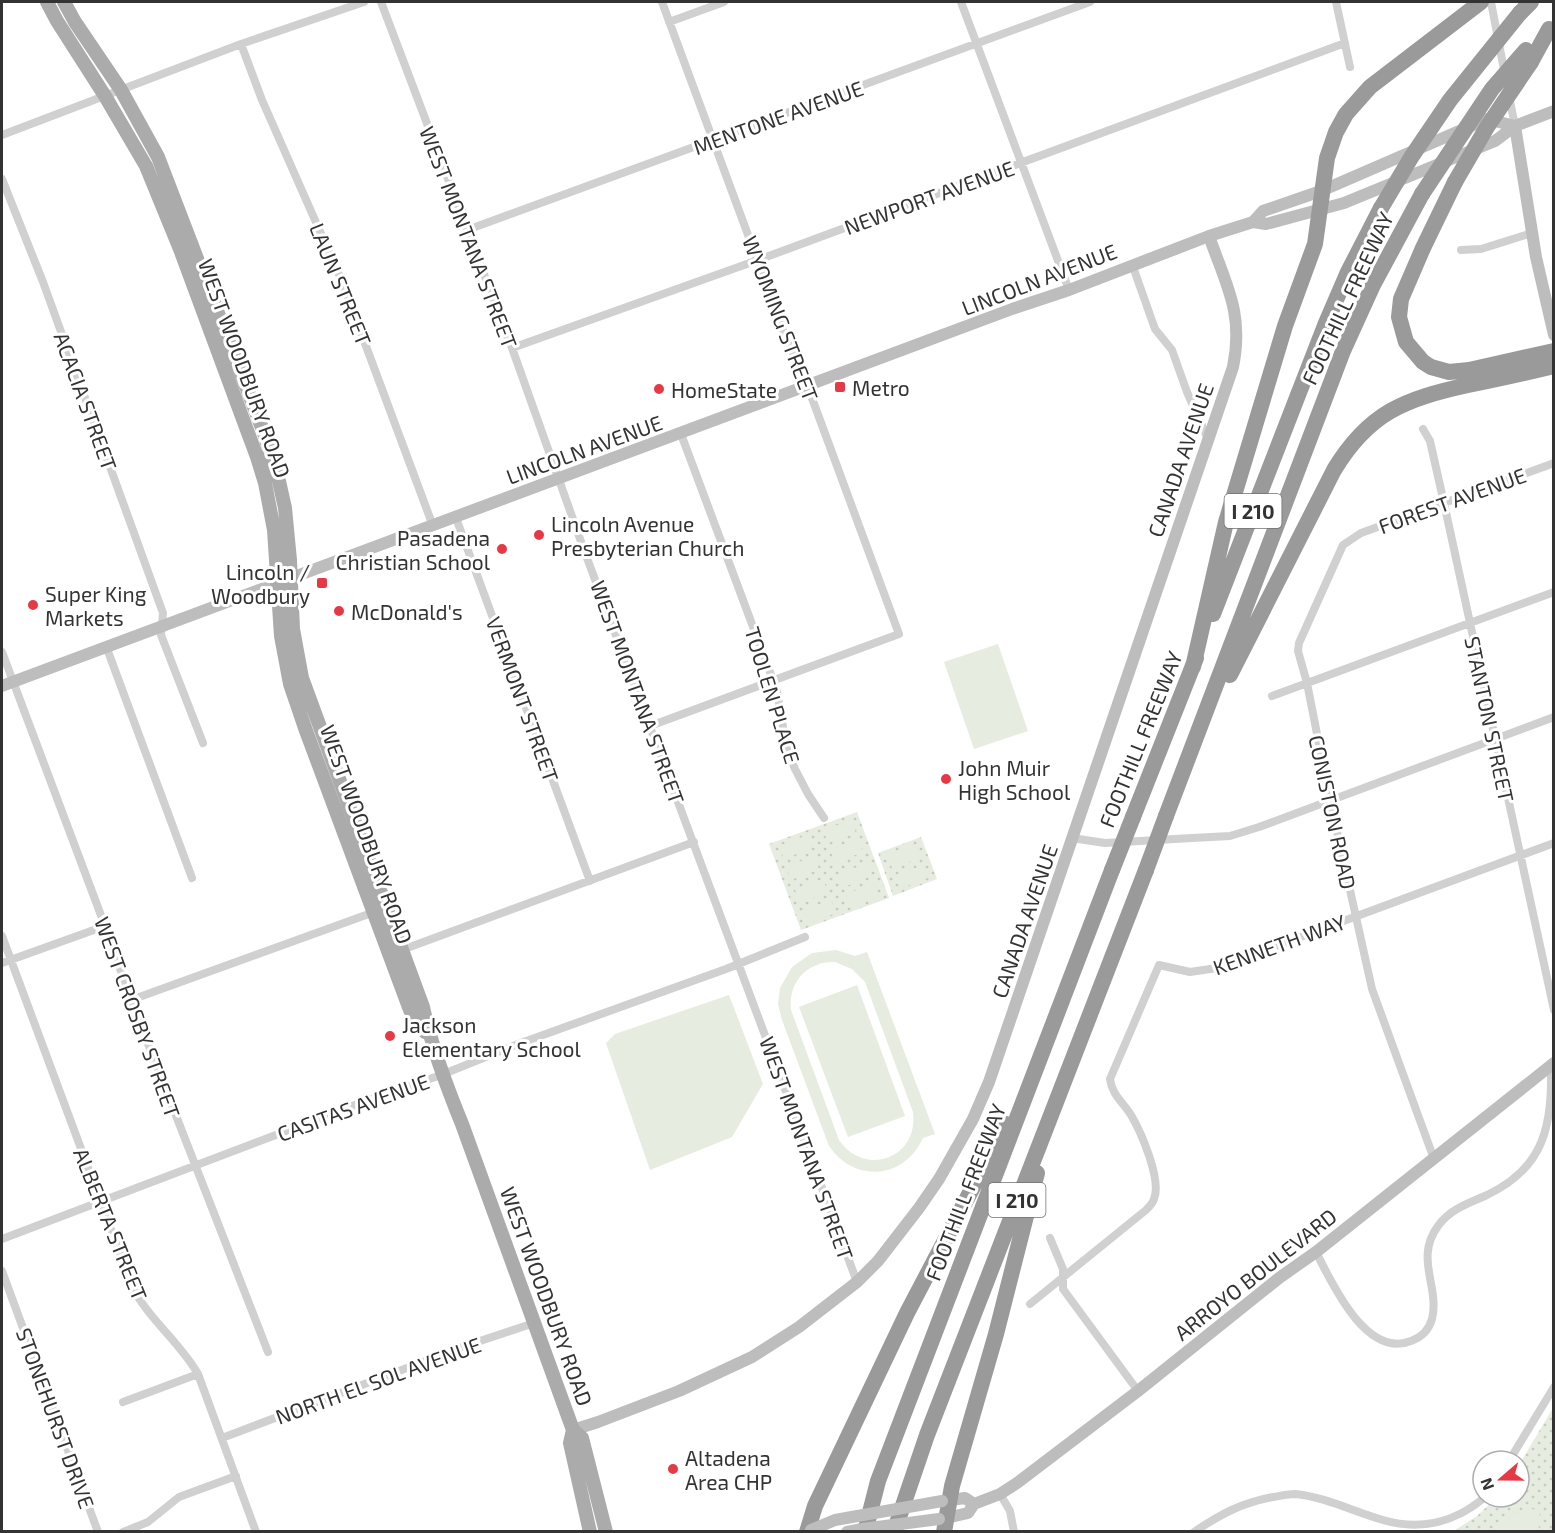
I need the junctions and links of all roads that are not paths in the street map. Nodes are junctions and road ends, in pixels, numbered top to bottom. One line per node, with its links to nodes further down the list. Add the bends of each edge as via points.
1 (47, 2): 21 (main road, WEST WOODBURY ROAD)
2 (64, 2): 20 (main road, WEST WOODBURY ROAD)
3 (364, 2): 16 (street)
4 (381, 2): 29 (street, WEST MONTANA STREET)
5 (662, 2): 13 (street, WYOMING STREET)
6 (724, 2): 13 (street)
7 (961, 2): 17 (street)
8 (1090, 2): 17 (street, MENTONE AVENUE)
9 (1336, 2): 15 (street)
10 (1481, 2): 28 (highway, via 1370,87 1346,114 1330,147)
11 (1491, 2): 23 (street)
12 (1526, 7): 56 (highway, FOOTHILL FREEWAY / I 210, bridge, via 1450,100 1412,156 1347,272)
13 (669, 22): 25 (street, WYOMING STREET)
14 (1551, 27): 18 (highway)
15 (1345, 43): 19 (street); 26 (street, NEWPORT AVENUE)
16 (241, 44): 20 (street); 48 (street, LAUN STREET, via 341,279)
17 (977, 44): 25 (street, MENTONE AVENUE); 26 (street)
18 (1529, 56): 38 (highway, bridge, via 1455,182 1401,299 1399,317 1406,342 1423,362 1449,372); 63 (highway, FOOTHILL FREEWAY / I 210, bridge, via 1492,89 1422,194 1373,285 1309,437)
19 (1350, 67)
20 (121, 90): 21 (street); 50 (main road, WEST WOODBURY ROAD, via 167,176 264,433 285,508)
21 (105, 96): 24 (street); 50 (main road, WEST WOODBURY ROAD, via 135,144 157,191 259,462)
22 (1554, 111): 23 (street, LINCOLN AVENUE)
23 (1515, 126): 28 (street, LINCOLN AVENUE, via 1495,141 1344,203); 28 (street, LINCOLN AVENUE, via 1487,119); 30 (street)
24 (2, 135)
25 (714, 141): 29 (street, MENTONE AVENUE); 33 (street, WYOMING STREET)
26 (1022, 162): 33 (street, NEWPORT AVENUE); 35 (street)
27 (2, 179): 53 (street, ACACIA STREET, via 164,613)
28 (1321, 199): 31 (street, LINCOLN AVENUE, via 1263,211 1253,222); 56 (highway, via 1315,244 1285,326 1226,522)
29 (467, 230): 37 (street, WEST MONTANA STREET)
30 (1532, 233): 32 (street, via 1481,249); 36 (street)
31 (1209, 236): 34 (street, LINCOLN AVENUE); 43 (street, CANADA AVENUE, via 1235,307 1237,346)
32 (1461, 250)
33 (758, 260): 37 (street, NEWPORT AVENUE); 40 (street, WYOMING STREET)
34 (1132, 264): 35 (street, LINCOLN AVENUE); 43 (street, via 1155,328 1172,351)
35 (1069, 290): 40 (street, LINCOLN AVENUE)
36 (1554, 334)
37 (512, 348): 45 (street, WEST MONTANA STREET)
38 (1554, 351)
39 (1554, 366): 63 (highway, via 1424,395 1383,415 1355,440 1316,503)
40 (806, 387): 42 (street, LINCOLN AVENUE); 57 (street, WYOMING STREET, via 899,634)
41 (1424, 429): 46 (street, STANTON STREET)
42 (681, 434): 45 (street, LINCOLN AVENUE); 57 (street, TOOLEN PLACE)
43 (1208, 439): 68 (street, CANADA AVENUE)
44 (1554, 463): 46 (street, FOREST AVENUE)
45 (559, 480): 47 (street, LINCOLN AVENUE); 62 (street, WEST MONTANA STREET)
46 (1444, 503): 49 (street, FOREST AVENUE); 52 (street, STANTON STREET)
47 (456, 518): 48 (street, LINCOLN AVENUE); 73 (street, VERMONT STREET)
48 (433, 526): 50 (street, LINCOLN AVENUE)
49 (1351, 538): 59 (street, CONISTON ROAD, via 1343,545 1299,643)
50 (284, 580): 53 (street, LINCOLN AVENUE); 74 (main road, WEST WOODBURY ROAD, via 302,678)
51 (1554, 592): 52 (street)
52 (1469, 623): 59 (street); 64 (street, STANTON STREET)
53 (163, 624): 54 (street, LINCOLN AVENUE); 65 (street, ACACIA STREET, via 161,634)
54 (106, 646): 58 (street, LINCOLN AVENUE); 72 (street)
55 (2, 652): 58 (street, WEST CROSBY STREET)
56 (1193, 666): 84 (highway, FOOTHILL FREEWAY / I 210, bridge)
57 (772, 681): 62 (street); 67 (street, TOOLEN PLACE, via 786,745)
58 (7, 683): 76 (street, WEST CROSBY STREET)
59 (1307, 683): 60 (street); 66 (street, CONISTON ROAD)
60 (1272, 696)
61 (1554, 717): 64 (street)
62 (650, 726): 69 (street, WEST MONTANA STREET)
63 (1197, 737): 87 (highway, FOOTHILL FREEWAY / I 210, bridge)
64 (1494, 740): 66 (street); 71 (street, STANTON STREET)
65 (203, 743)
66 (1330, 800): 68 (street, via 1230,836 1105,843); 75 (street, CONISTON ROAD)
67 (824, 818)
68 (1072, 838): 96 (street, CANADA AVENUE, via 973,1119 919,1208)
69 (694, 842): 73 (street); 81 (street, WEST MONTANA STREET)
70 (1554, 843): 71 (street, KENNETH WAY)
71 (1519, 855): 75 (street, KENNETH WAY); 83 (street, STANTON STREET)
72 (192, 878)
73 (590, 881): 79 (street)
74 (380, 909): 79 (main road, WEST WOODBURY ROAD); 82 (street)
75 (1355, 916): 88 (street, CONISTON ROAD, via 1372,989); 95 (street, KENNETH WAY, via 1217,968 1190,972 1159,965 1110,1079 1111,1089 1137,1127 1156,1178 1155,1198 1146,1210)
76 (105, 926): 80 (street); 82 (street, WEST CROSBY STREET)
77 (2, 936): 80 (street, ALBERTA STREET)
78 (805, 937): 81 (street, CASITAS AVENUE)
79 (396, 952): 86 (main road, WEST WOODBURY ROAD, via 423,1007)
80 (6, 962): 90 (street, ALBERTA STREET)
81 (739, 964): 86 (street, CASITAS AVENUE); 96 (street, WEST MONTANA STREET)
82 (130, 1000): 89 (street, WEST CROSBY STREET)
83 (1554, 1010)
84 (1039, 1063): 112 (highway, via 903,1323 815,1507); 120 (highway, FOOTHILL FREEWAY / I 210, via 878,1481)
85 (1552, 1064): 88 (street, ARROYO BOULEVARD); 93 (street, via 1546,1130 1533,1159 1505,1185 1451,1213 1430,1239 1427,1265 1433,1317 1424,1334 1396,1345 1366,1329 1344,1304)
86 (441, 1075): 89 (street, CASITAS AVENUE); 98 (main road, WEST WOODBURY ROAD)
87 (1058, 1092): 111 (highway, via 996,1334); 121 (highway, FOOTHILL FREEWAY / I 210)
88 (1434, 1159): 93 (street, ARROYO BOULEVARD)
89 (195, 1166): 90 (street, CASITAS AVENUE); 99 (street, WEST CROSBY STREET)
90 (100, 1201): 92 (street, CASITAS AVENUE); 100 (street, ALBERTA STREET, via 140,1302)
91 (1050, 1238): 95 (street, via 1062,1269)
92 (2, 1239)
93 (1316, 1252): 102 (street, ARROYO BOULEVARD)
94 (2, 1271): 113 (street, STONEHURST DRIVE)
95 (1062, 1280): 97 (street, KENNETH WAY); 102 (street, via 1063,1289)
96 (857, 1282): 104 (street, CANADA AVENUE, via 800,1327 752,1357 679,1391)
97 (1030, 1304)
98 (534, 1323): 104 (main road, WEST WOODBURY ROAD); 105 (street, NORTH EL SOL AVENUE)
99 (268, 1352)
100 (198, 1374): 103 (street); 105 (street, ALBERTA STREET)
101 (1554, 1387): 106 (street)
102 (1138, 1391): 108 (street, ARROYO BOULEVARD)
103 (123, 1402)
104 (573, 1430): 116 (main road, WEST WOODBURY ROAD, via 570,1443); 117 (main road, WEST WOODBURY ROAD, via 582,1438)
105 (222, 1438): 107 (street, ALBERTA STREET)
106 (1516, 1449)
107 (236, 1476): 114 (street, via 179,1497 148,1522); 115 (street, ALBERTA STREET)
108 (1000, 1494): 109 (street, ARROYO BOULEVARD); 122 (street, via 1010,1511)
109 (974, 1504): 111 (street, ARROYO BOULEVARD, via 968,1513); 111 (street, ARROYO BOULEVARD, via 965,1498)
110 (1471, 1508): 123 (street, via 1448,1521 1412,1524 1385,1521 1294,1494 1249,1501)
111 (944, 1514): 112 (street, ARROYO BOULEVARD, bridge, via 835,1520); 119 (street, ARROYO BOULEVARD, bridge)
112 (808, 1531): 118 (street, bridge)
113 (98, 1532)
114 (123, 1532)
115 (256, 1532)
116 (590, 1532)
117 (606, 1532)
118 (825, 1532)
119 (847, 1532)
120 (865, 1532)
121 (894, 1532)
122 (1014, 1532)
123 (1194, 1532)

